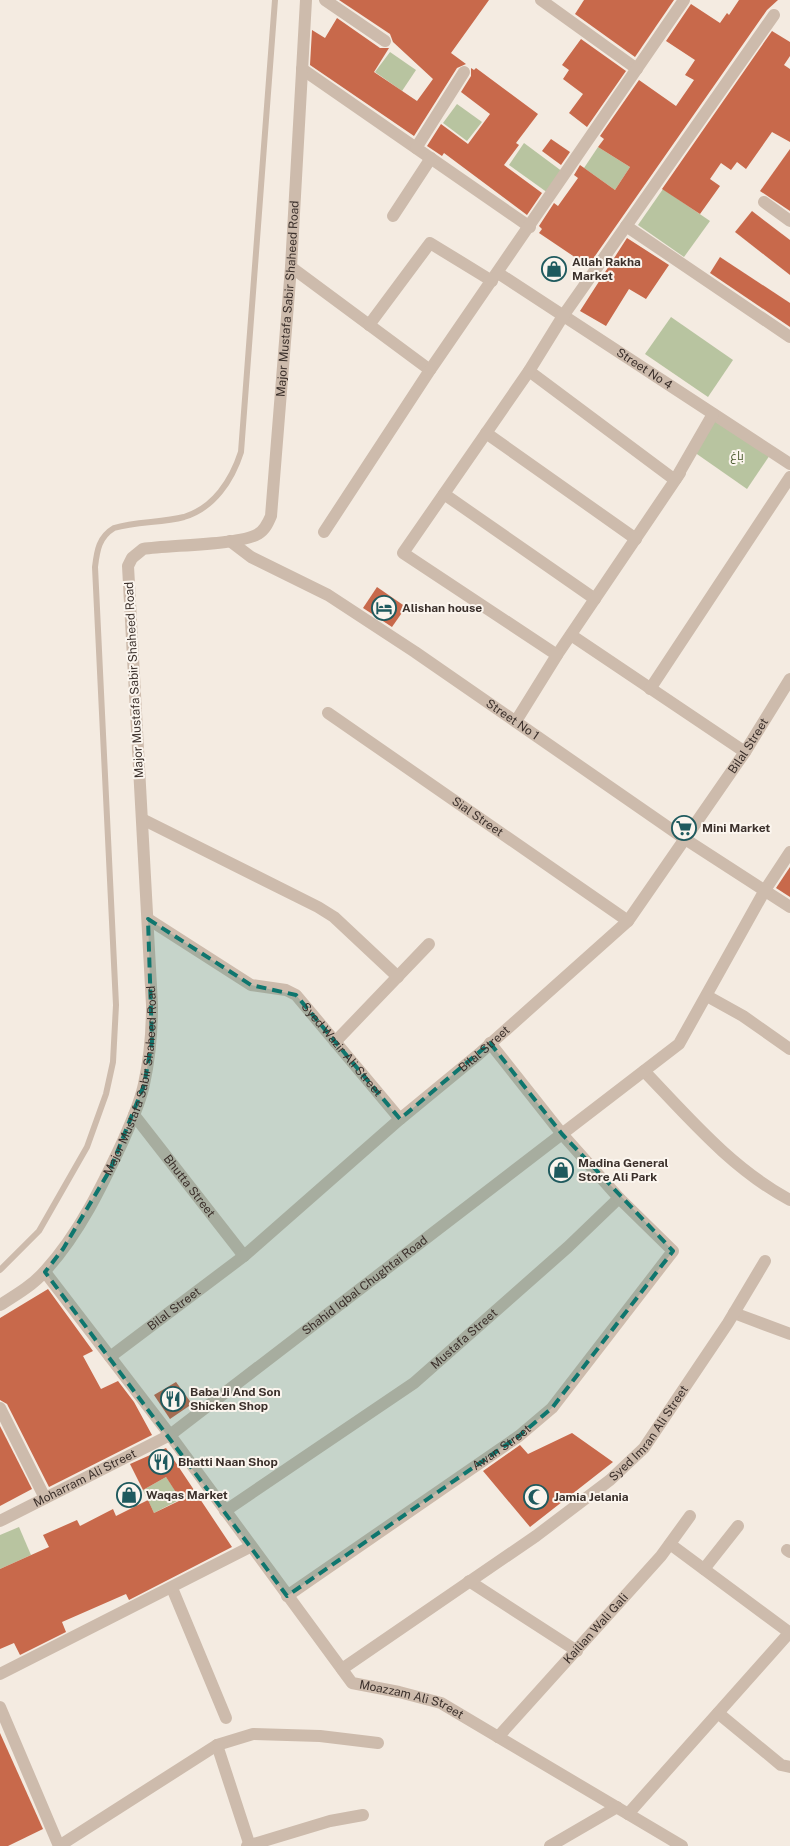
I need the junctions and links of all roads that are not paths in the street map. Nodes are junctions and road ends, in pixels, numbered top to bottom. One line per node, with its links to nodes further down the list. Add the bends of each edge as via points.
1 (276, 0): 64 (lane, via 243,433 236,467 218,494 195,512 183,517 123,525 105,534 95,567 116,1005 113,1062 104,1103 87,1147 38,1231)
2 (306, 0): 8 (street, Major Mustafa Sabir Shaheed Road)
3 (325, 0): 7 (street)
4 (540, 0): 9 (street)
5 (684, 0): 9 (street)
6 (774, 15): 16 (street)
7 (385, 41)
8 (302, 69): 11 (street); 18 (street, Major Mustafa Sabir Shaheed Road)
9 (636, 69): 17 (street)
10 (464, 72): 11 (street)
11 (416, 148): 12 (street)
12 (431, 158): 14 (street); 17 (street)
13 (764, 202): 15 (street)
14 (393, 216)
15 (790, 221)
16 (626, 226): 20 (street); 22 (street)
17 (530, 227): 19 (street)
18 (291, 267): 21 (street); 34 (street, Major Mustafa Sabir Shaheed Road, via 271,516 256,536)
19 (495, 277): 20 (street, Street No 4); 21 (street, Street No 4, via 430,243); 23 (street)
20 (563, 316): 24 (street); 25 (street, Street No 4)
21 (369, 325): 23 (street)
22 (790, 337)
23 (430, 370): 32 (street)
24 (529, 370): 26 (street); 30 (street)
25 (713, 414): 28 (street, Street No 4); 30 (street)
26 (486, 433): 31 (street); 33 (street)
27 (694, 452): 30 (street)
28 (790, 464)
29 (790, 477): 39 (street)
30 (676, 480): 33 (street)
31 (444, 494): 35 (street); 37 (street, via 404,553)
32 (324, 532)
33 (636, 539): 35 (street)
34 (230, 541): 41 (street, Street No 1, via 251,556 328,596); 43 (street, Major Mustafa Sabir Shaheed Road, via 143,549 128,566)
35 (595, 600): 36 (street)
36 (570, 635): 37 (street); 39 (street)
37 (557, 655): 41 (street)
38 (790, 679): 42 (street, Bilal Street)
39 (650, 689): 42 (street)
40 (328, 713): 49 (street, Sial Street)
41 (516, 721): 44 (street, Street No 1)
42 (745, 752): 44 (street, Bilal Street)
43 (142, 819): 48 (street, Major Mustafa Sabir Shaheed Road); 51 (street, via 326,912)
44 (685, 839): 46 (street, Street No 1); 49 (street, Bilal Street)
45 (790, 852): 46 (street, Shahid Iqbal Chughtai Road)
46 (765, 890): 47 (street, Street No 1); 52 (street, Shahid Iqbal Chughtai Road)
47 (790, 907)
48 (148, 919): 53 (street, Syed Wazir Ali Street, via 250,985 286,990 296,995); 57 (street, Major Mustafa Sabir Shaheed Road, via 152,1042)
49 (628, 921): 54 (street, Bilal Street)
50 (429, 944): 51 (street)
51 (398, 977): 53 (street)
52 (707, 996): 55 (street, via 743,1016); 56 (street, Shahid Iqbal Chughtai Road, via 679,1044)
53 (335, 1042): 58 (street, Syed Wazir Ali Street)
54 (490, 1043): 58 (street, Bilal Street); 59 (street)
55 (790, 1050)
56 (644, 1071): 59 (street, Shahid Iqbal Chughtai Road); 61 (street, via 718,1148 763,1186)
57 (134, 1116): 62 (street, Bhutta Street); 65 (street, Major Mustafa Sabir Shaheed Road, via 90,1207)
58 (400, 1119): 62 (street, Bilal Street)
59 (562, 1134): 60 (street); 71 (street, Shahid Iqbal Chughtai Road)
60 (619, 1198): 73 (street, Mustafa Street, via 414,1382); 82 (street, Awan Street, via 673,1250 552,1408 519,1436)
61 (790, 1200)
62 (244, 1256): 69 (street, Bilal Street)
63 (765, 1261): 67 (street, Syed Imran Ali Street)
64 (0, 1270)
65 (44, 1272): 66 (street, Major Mustafa Sabir Shaheed Road, via 19,1294); 69 (street)
66 (0, 1305)
67 (734, 1313): 68 (street); 80 (street, Syed Imran Ali Street, via 644,1448 610,1480)
68 (790, 1334)
69 (110, 1357): 71 (street)
70 (0, 1408): 72 (street)
71 (170, 1435): 72 (street, Moharram Ali Street); 73 (street, Moazzam Ali Street)
72 (45, 1498): 75 (street, Moharram Ali Street)
73 (226, 1511): 78 (street, Moazzam Ali Street)
74 (690, 1516): 77 (street, Kailian Wali Gali)
75 (0, 1521)
76 (738, 1526): 79 (street)
77 (670, 1544): 79 (street); 84 (street, Kailian Wali Gali)
78 (250, 1547): 81 (street); 82 (street, Moazzam Ali Street)
79 (704, 1569): 83 (street)
80 (469, 1581): 84 (street); 85 (street, Syed Imran Ali Street)
81 (172, 1588): 86 (street); 89 (street)
82 (286, 1596): 85 (street, Moazzam Ali Street)
83 (790, 1632): 88 (street)
84 (577, 1651): 90 (street, Kailian Wali Gali)
85 (342, 1669): 90 (street, Moazzam Ali Street, via 352,1683 441,1703)
86 (0, 1674)
87 (0, 1706): 96 (street)
88 (718, 1713): 93 (street, via 781,1765); 94 (street)
89 (226, 1718)
90 (498, 1737): 94 (street, Moazzam Ali Street)
91 (378, 1743): 92 (street, via 320,1736 253,1734)
92 (217, 1745): 96 (street); 97 (street)
93 (790, 1767)
94 (622, 1811): 98 (street); 99 (street, Moazzam Ali Street)
95 (363, 1814): 97 (street)
96 (59, 1846)
97 (249, 1846)
98 (550, 1846)
99 (682, 1846)

